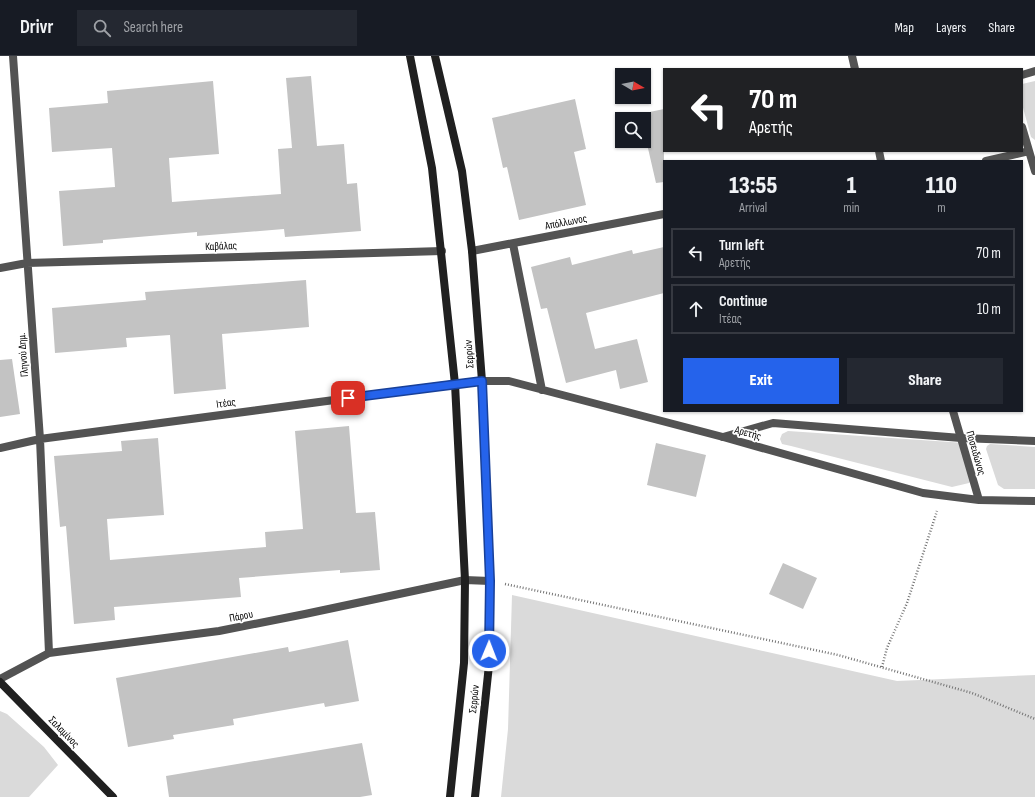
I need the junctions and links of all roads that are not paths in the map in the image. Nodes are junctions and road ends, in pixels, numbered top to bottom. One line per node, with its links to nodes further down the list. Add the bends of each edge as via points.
1 (13, 56): 16 (street, Γληνού Δημ.)
2 (410, 56): 14 (street, Σερρών, via 432,168)
3 (435, 56): 15 (street, Σερρών, via 462,171)
4 (852, 56): 5 (street)
5 (855, 68)
6 (1035, 71): 7 (street)
7 (1023, 74)
8 (1023, 130): 9 (street)
9 (1029, 151): 10 (street); 11 (street)
10 (990, 160)
11 (1035, 171)
12 (663, 214): 13 (street, Απόλλωνος)
13 (513, 244): 15 (street, Απόλλωνος); 20 (street)
14 (442, 252): 16 (street, Καβάλας); 19 (street, Σερρών)
15 (472, 252): 18 (street, Σερρών)
16 (28, 262): 17 (street, Καβάλας); 24 (street, Γληνού Δημ.)
17 (0, 268)
18 (482, 381): 19 (street, Αρετής); 20 (street, Αρετής, via 509,381); 30 (street, Σερρών)
19 (455, 384): 24 (street, Ιτέας); 29 (street, Σερρών)
20 (542, 390): 22 (street, Αρετής)
21 (953, 412): 23 (street, Ποσειδώνος)
22 (722, 437): 23 (street, via 773,423); 27 (street, Αρετής, via 923,493)
23 (961, 438): 25 (street); 27 (street, Ποσειδώνος)
24 (40, 439): 26 (street, Ιτέας); 31 (street, Γληνού Δημ.)
25 (1035, 441)
26 (0, 448)
27 (979, 500): 28 (street, Αρετής)
28 (1035, 501)
29 (465, 580): 30 (street, Πάρου); 31 (street, Πάρου, via 218,631); 34 (street, Σερρών, via 464,663)
30 (490, 581): 35 (street, Σερρών, via 489,665)
31 (49, 653): 32 (street, Πάρου)
32 (0, 680): 33 (street, Σαλαμίνος)
33 (113, 797)
34 (450, 797)
35 (475, 797)

